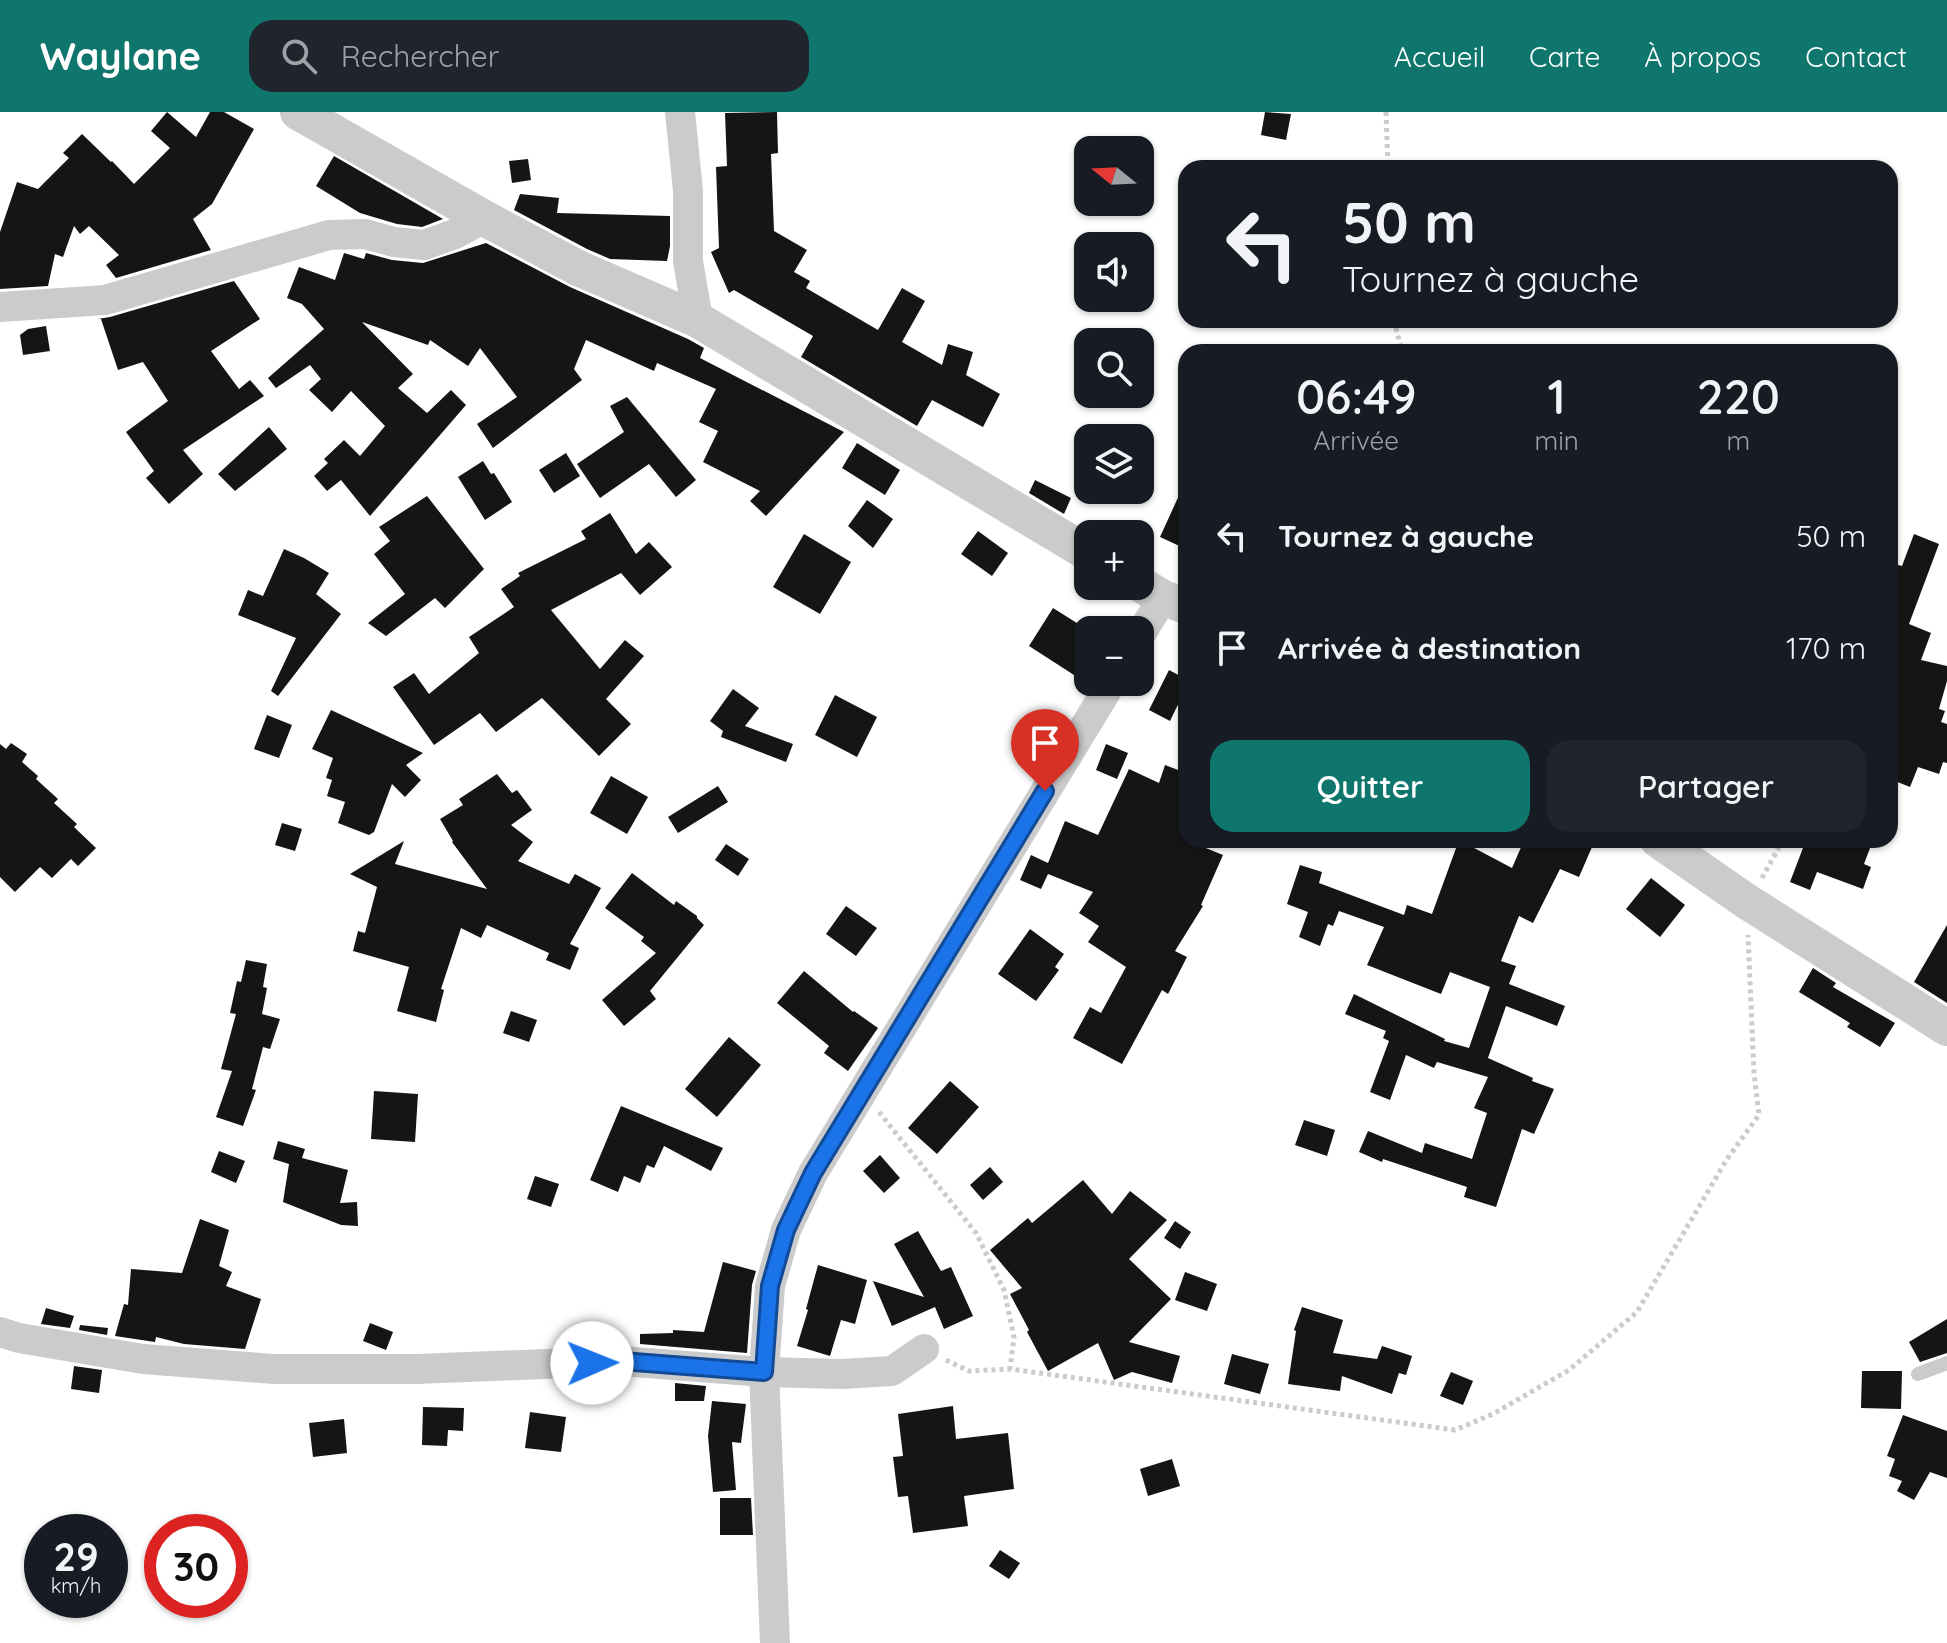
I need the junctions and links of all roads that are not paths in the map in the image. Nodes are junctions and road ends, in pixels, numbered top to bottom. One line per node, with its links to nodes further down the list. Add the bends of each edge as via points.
1 (298, 112): 3 (street)
2 (680, 112): 5 (street, via 688,261)
3 (484, 218): 4 (street, via 424,245 365,234 329,235 105,300); 5 (street, via 578,268)
4 (0, 307)
5 (698, 320): 6 (street)
6 (1074, 545)
7 (1163, 596): 8 (street)
8 (1151, 616)
9 (1103, 696): 15 (street, via 813,1173 786,1230 770,1286)
10 (1670, 848): 11 (street)
11 (1947, 1028)
12 (0, 1332): 15 (street, via 143,1359 274,1369 621,1361)
13 (924, 1349): 15 (street, via 892,1371)
14 (1947, 1363): 16 (lane)
15 (764, 1372): 17 (street)
16 (1918, 1374)
17 (775, 1643)

